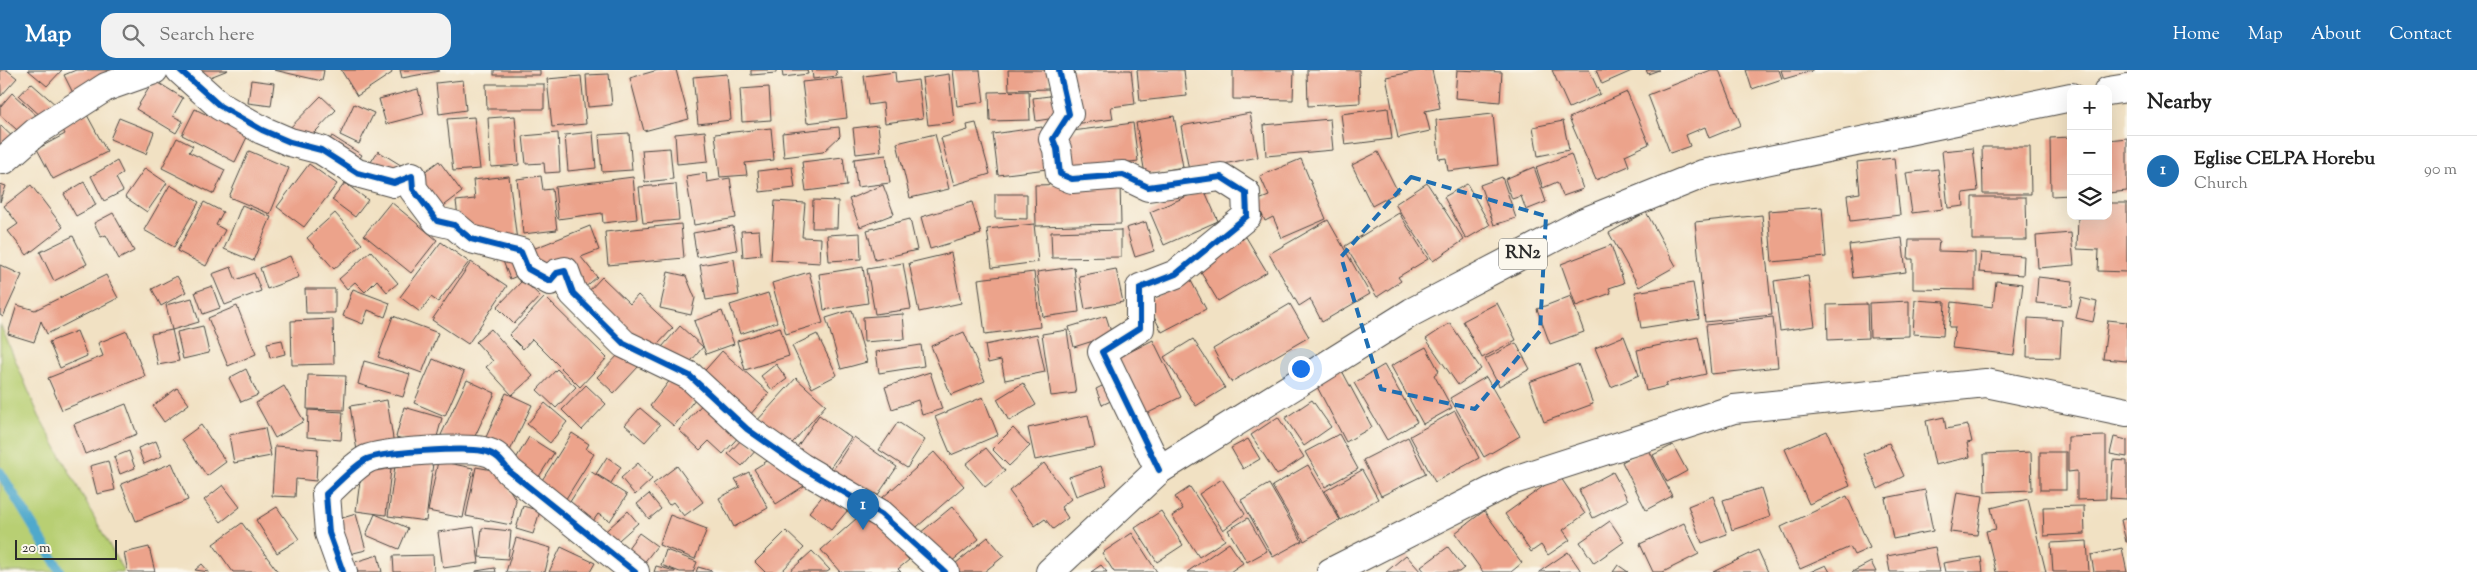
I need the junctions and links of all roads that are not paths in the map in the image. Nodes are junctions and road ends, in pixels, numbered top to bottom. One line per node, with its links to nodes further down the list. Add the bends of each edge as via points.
1 (154, 70): 7 (main road, via 106,87 36,132)
2 (180, 70): 12 (main road, via 220,106 262,130 321,150 357,173 394,182 412,176 413,189 437,221 454,225 471,239 521,252 528,269 550,281 557,273 565,271 573,293 624,344 690,376 747,429 801,468 881,514)
3 (1059, 70): 9 (main road, via 1069,114 1053,139 1060,174 1072,179 1123,176 1148,186 1221,177 1246,193 1247,216 1176,274 1140,288 1140,328 1102,352)
4 (2127, 88): 5 (main road)
5 (2112, 90)
6 (2067, 98): 9 (main road, RN2, via 1703,174 1584,222 1412,312)
7 (4, 160)
8 (2127, 412): 14 (main road, via 1986,383 1734,409 1511,481)
9 (1159, 470): 13 (main road, RN2)
10 (344, 572): 11 (main road, via 329,533 326,494 367,458 462,450 484,451 500,458 509,471)
11 (635, 572)
12 (945, 572)
13 (1050, 572)
14 (1331, 572)

